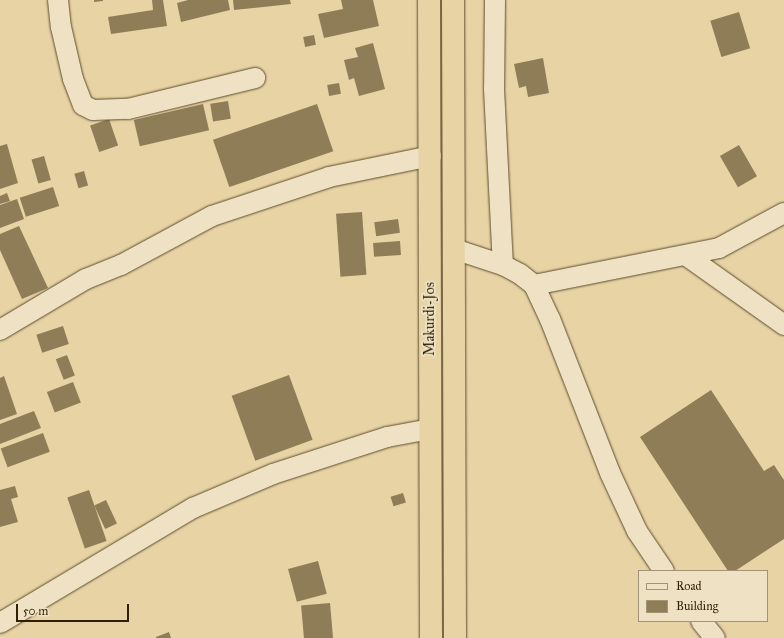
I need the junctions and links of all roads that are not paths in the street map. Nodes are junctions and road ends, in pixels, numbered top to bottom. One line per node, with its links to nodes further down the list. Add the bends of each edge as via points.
1 (58, 0): 5 (street, via 61,27 76,90 83,105 93,110 128,109)
2 (429, 0): 6 (highway, Makurdi-Jos)
3 (453, 0): 8 (highway, Makurdi-Jos)
4 (496, 0): 10 (street, via 494,89)
5 (255, 78)
6 (431, 156): 13 (street, via 329,177 212,216 121,265 86,279); 14 (highway, Makurdi-Jos)
7 (784, 213): 9 (street, via 719,248)
8 (454, 249): 10 (street); 19 (highway, Makurdi-Jos)
9 (687, 256): 11 (street); 12 (street)
10 (503, 265): 11 (street)
11 (534, 285): 15 (street, via 550,319 610,472 637,531)
12 (784, 325)
13 (0, 330)
14 (430, 429): 17 (street, via 386,437 273,474 193,508); 18 (highway, Makurdi-Jos)
15 (663, 570)
16 (702, 622): 20 (street)
17 (0, 623)
18 (431, 638)
19 (455, 638)
20 (715, 638)

